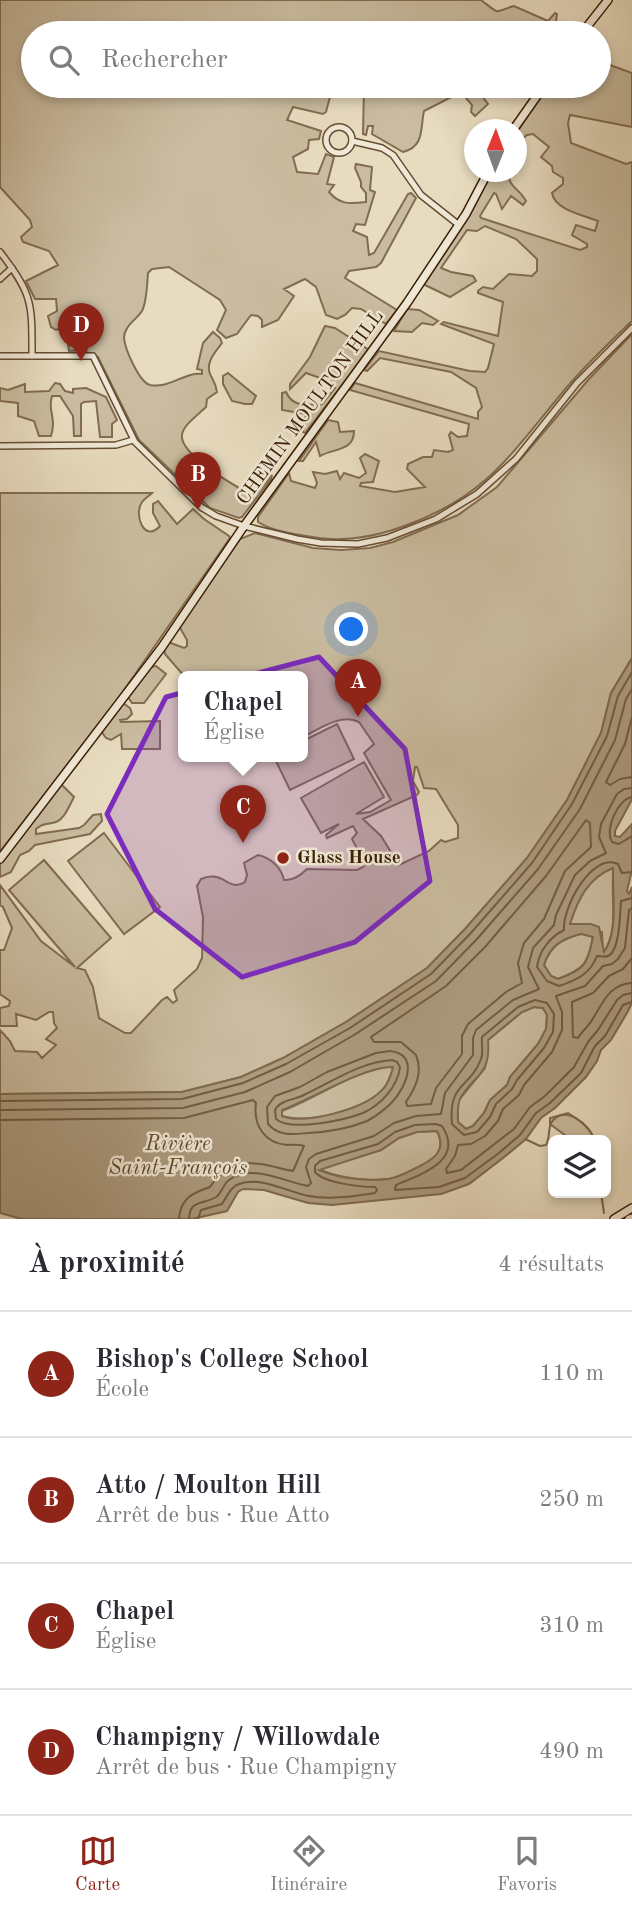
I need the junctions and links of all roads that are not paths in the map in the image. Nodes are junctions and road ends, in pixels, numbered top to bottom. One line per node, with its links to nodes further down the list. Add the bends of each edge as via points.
1 (608, 0): 2 (street)
2 (591, 21)
3 (536, 98): 4 (street)
4 (521, 119)
5 (352, 141): 5 (street, via 347,151 337,154 328,149 325,139 330,130 340,127 349,131); 7 (street, via 393,155 421,195)
6 (483, 182): 7 (street, CHEMIN MOULTON HILL)
7 (459, 225): 16 (street, CHEMIN MOULTON HILL)
8 (0, 252): 9 (street)
9 (12, 268): 10 (street); 13 (street, via 32,308)
10 (0, 279)
11 (632, 328): 16 (street, via 577,383 510,465 453,510 387,538 358,544 321,543)
12 (0, 356): 13 (street)
13 (32, 356): 14 (street, via 93,356)
14 (133, 440): 15 (street, via 116,445); 16 (street, via 201,507)
15 (0, 446)
16 (244, 526): 17 (street, CHEMIN MOULTON HILL, via 162,647)
17 (0, 859)
18 (632, 1209): 19 (street)
19 (614, 1219)

